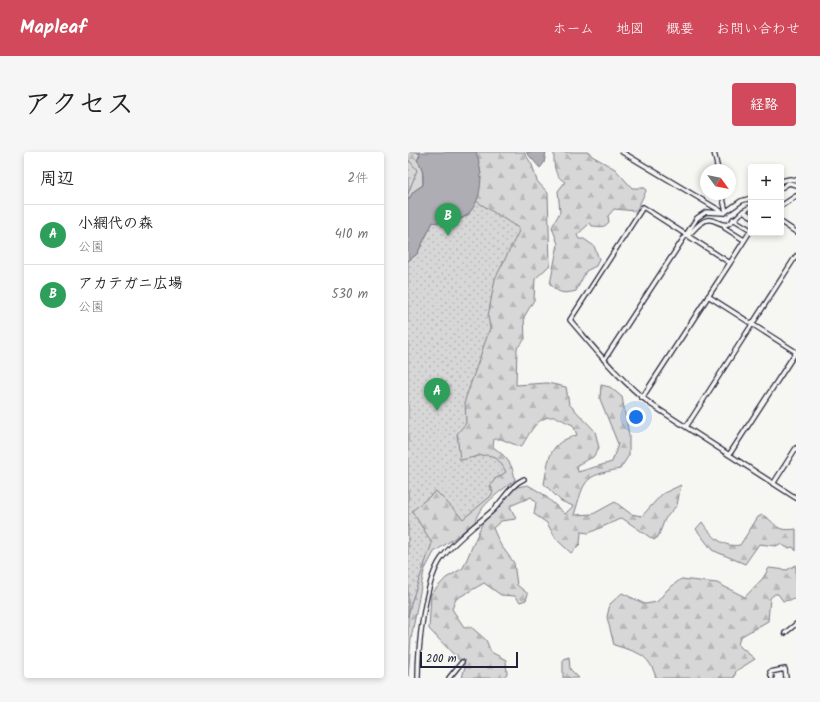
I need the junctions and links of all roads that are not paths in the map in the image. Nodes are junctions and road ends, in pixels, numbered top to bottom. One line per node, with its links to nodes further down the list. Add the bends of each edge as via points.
1 (622, 152): 14 (street)
2 (714, 152): 3 (street)
3 (717, 164)
4 (784, 180): 5 (street)
5 (796, 180)
6 (796, 185): 7 (street, via 789,183)
7 (784, 186)
8 (796, 196): 11 (street)
9 (748, 199): 14 (street)
10 (723, 200): 14 (street)
11 (784, 204)
12 (748, 208): 13 (street)
13 (743, 211): 15 (street); 16 (street)
14 (725, 213): 22 (street, via 703,213)
15 (748, 214)
16 (734, 219): 18 (street); 19 (street)
17 (784, 224): 20 (street)
18 (724, 225): 22 (street, via 708,219); 23 (street)
19 (748, 228)
20 (796, 232)
21 (748, 234): 23 (street)
22 (687, 235): 25 (street); 29 (street); 29 (street, via 644,207 570,320)
23 (744, 240): 25 (street)
24 (796, 256): 27 (street)
25 (730, 262): 26 (street)
26 (708, 296): 27 (street); 30 (street)
27 (752, 324): 28 (street); 31 (street)
28 (796, 352): 33 (street)
29 (604, 360): 30 (street)
30 (642, 398): 31 (street)
31 (686, 427): 33 (street)
32 (796, 448): 35 (street)
33 (729, 455): 35 (street)
34 (524, 479): 40 (street, via 518,482 494,510 463,535 445,554 433,573 426,605)
35 (773, 484): 36 (street)
36 (796, 498)
37 (796, 624): 38 (street)
38 (785, 633)
39 (462, 662): 41 (street)
40 (418, 678)
41 (449, 678)
42 (772, 678): 43 (street, via 770,672 785,669)
43 (786, 678)

